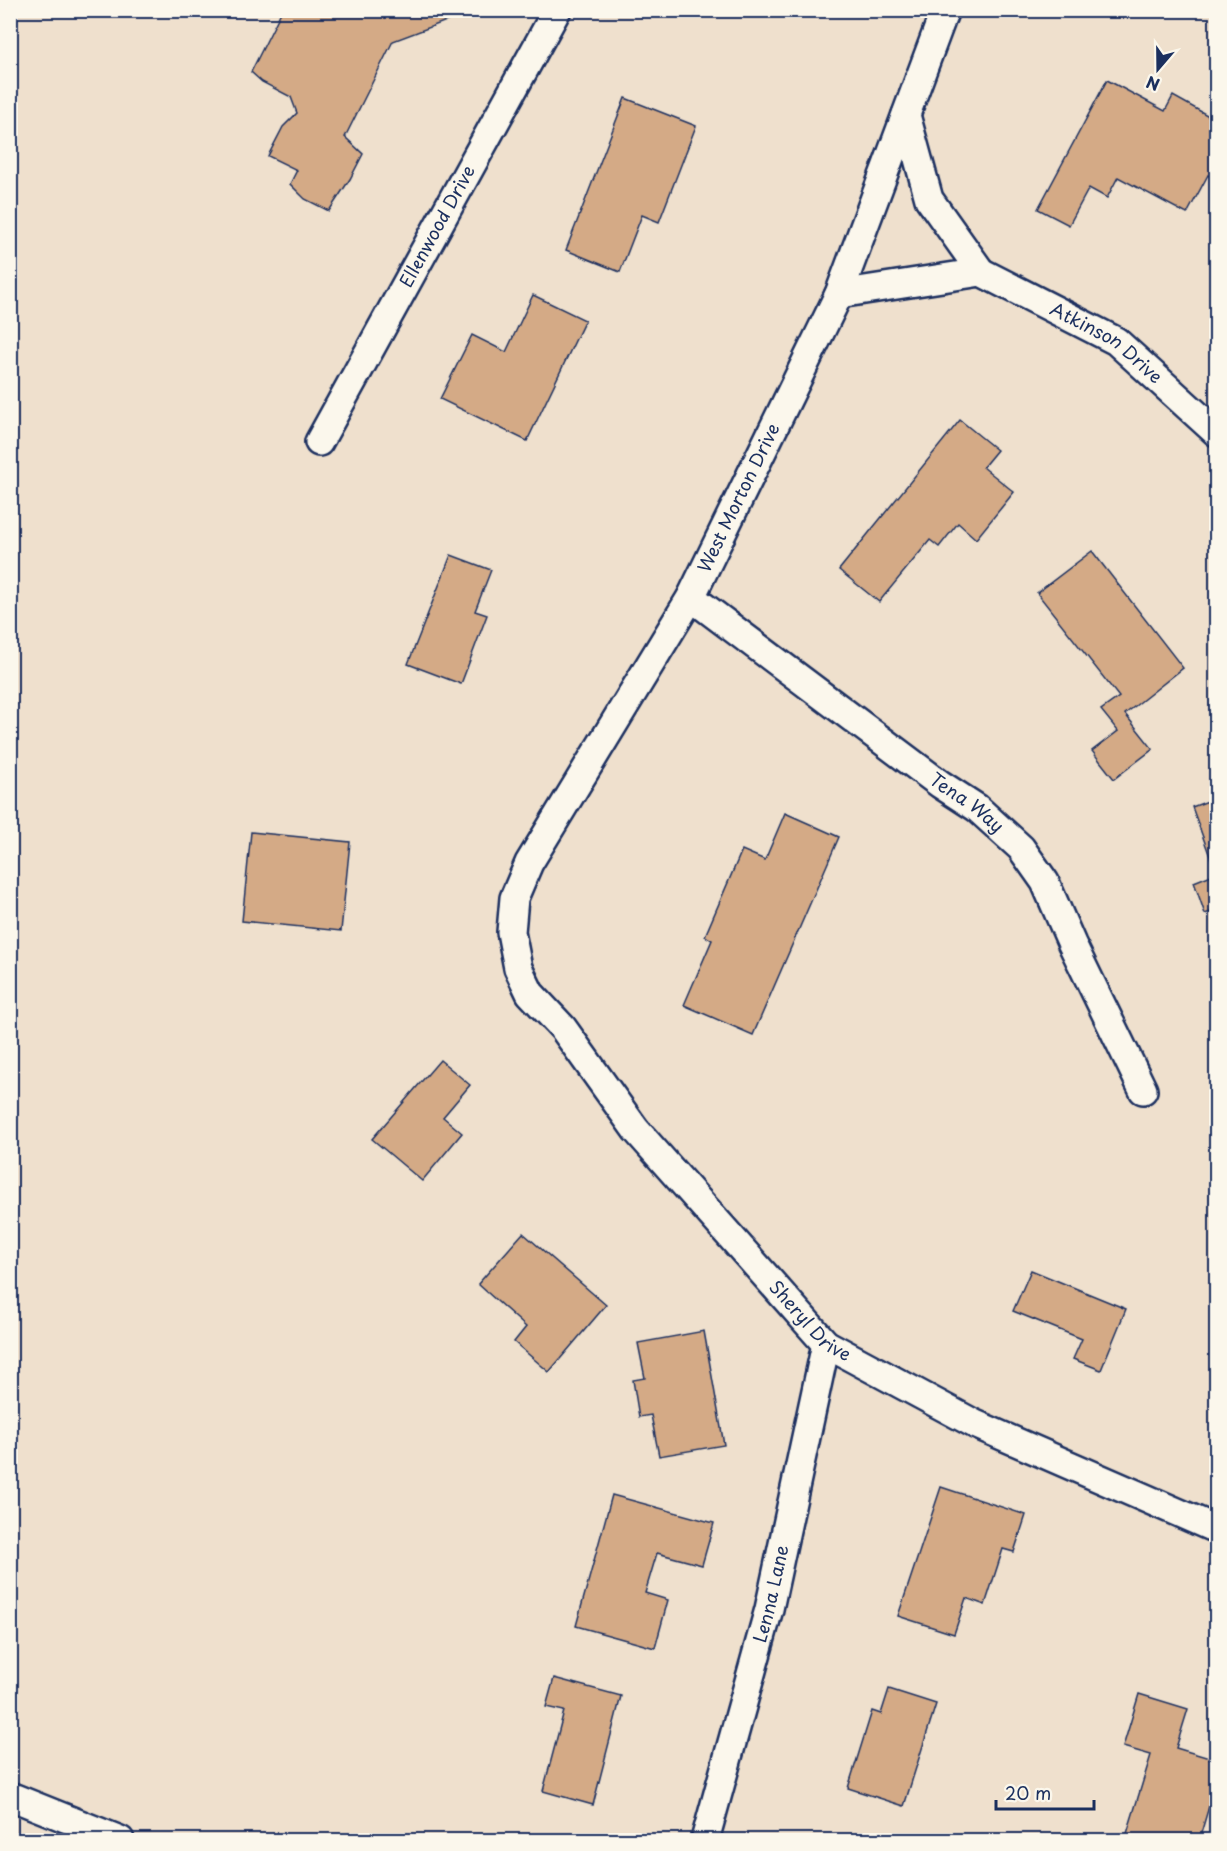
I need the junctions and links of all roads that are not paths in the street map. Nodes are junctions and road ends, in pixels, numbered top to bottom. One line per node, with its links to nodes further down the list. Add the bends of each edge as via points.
1 (557, 10): 7 (street, Ellenwood Drive)
2 (945, 10): 3 (street, West Morton Drive)
3 (906, 115): 4 (street, Atkinson Drive, via 929,199); 5 (street, West Morton Drive)
4 (981, 272): 5 (street); 6 (street, Atkinson Drive, via 1116,341)
5 (839, 294): 8 (street, West Morton Drive)
6 (1216, 432)
7 (319, 442)
8 (691, 597): 9 (street, West Morton Drive, via 529,863 514,898 511,932); 10 (street, Tena Way, via 940,784 977,807 1021,848 1045,882)
9 (518, 968): 11 (street, Sheryl Drive, via 530,993 563,1028 636,1130)
10 (1143, 1090)
11 (826, 1344): 12 (street, Sheryl Drive, via 975,1424); 15 (street, Lenna Lane, via 769,1609)
12 (1216, 1530)
13 (10, 1796): 14 (street)
14 (120, 1840)
15 (705, 1840)

